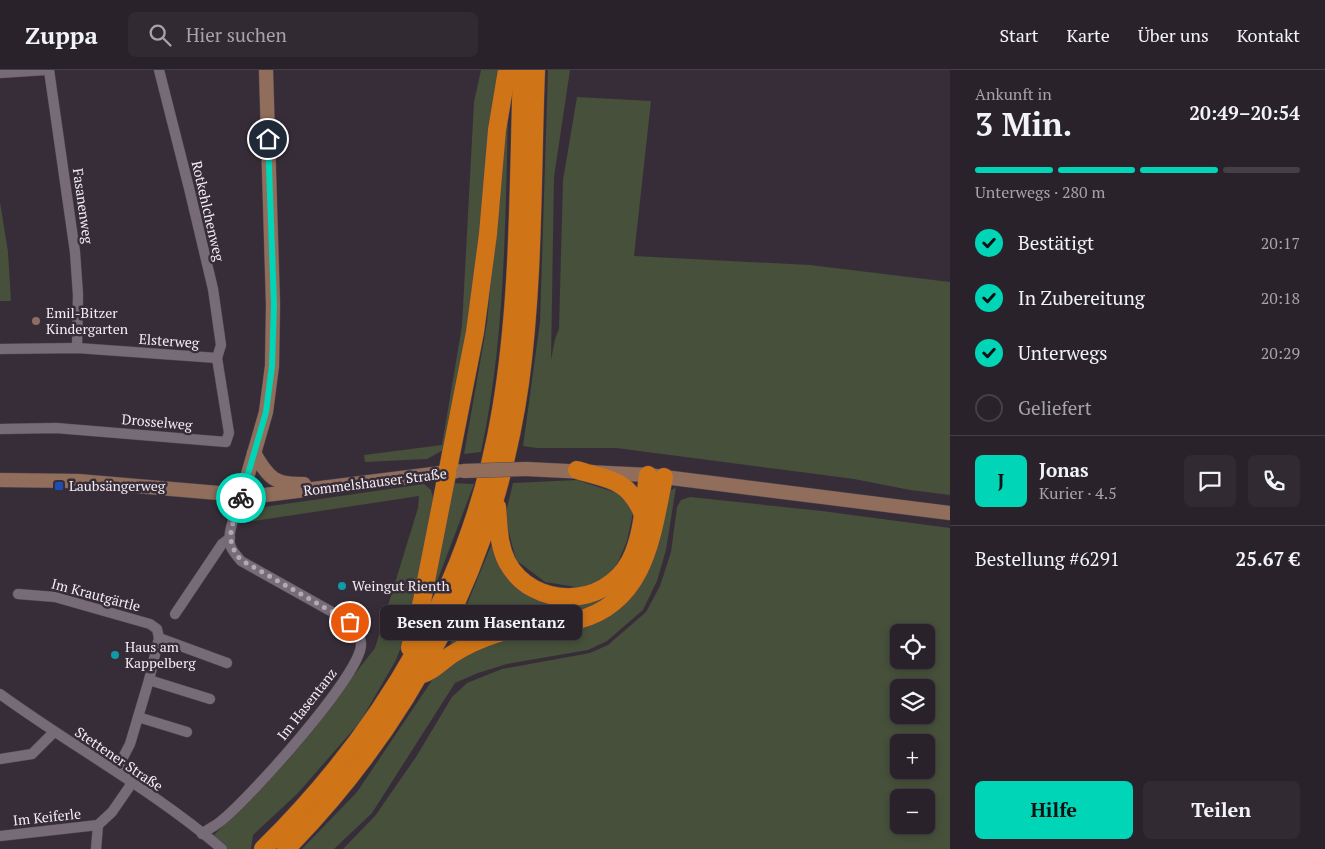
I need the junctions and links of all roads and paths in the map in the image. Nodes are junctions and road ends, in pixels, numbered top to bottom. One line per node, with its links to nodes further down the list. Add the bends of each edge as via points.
1 (47, 70): 7 (street); 8 (street, Fasanenweg, via 75,252)
2 (159, 70): 10 (street, Rotkehlchenweg, via 212,289 221,345)
3 (266, 70): 12 (main road, via 274,305 272,366 266,412)
4 (507, 70): 14 (highway, via 496,130 488,234)
5 (522, 70): 27 (highway, via 514,292 498,424 486,480 465,544)
6 (536, 70): 18 (highway, via 525,335 515,414)
7 (0, 73)
8 (77, 348): 9 (street, Elsterweg); 10 (street, Elsterweg)
9 (0, 349)
10 (217, 358): 11 (street, Drosselweg, via 229,432 226,442 56,428)
11 (0, 430)
12 (254, 453): 17 (main road, via 274,481 293,484); 19 (main road)
13 (577, 470): 14 (main road, Rommelshauser Straße, bridge); 15 (main road, Rommelshauser Straße); 20 (highway, via 630,490)
14 (455, 472): 17 (main road, Rommelshauser Straße); 27 (highway, via 410,644)
15 (656, 476): 20 (highway); 21 (main road, Rommelshauser Straße); 27 (highway, via 645,561 634,582 617,601 598,614 497,634 471,643 432,672)
16 (0, 480): 19 (main road, Rommelshauser Straße, via 78,481)
17 (358, 483): 19 (main road, Rommelshauser Straße, via 290,493)
18 (496, 494): 20 (highway, via 500,543 508,564 529,585 555,597 592,594 620,575 630,561); 27 (highway, via 465,585)
19 (242, 495): 22 (street)
20 (642, 512)
21 (950, 513)
22 (230, 538): 24 (street, via 222,544); 38 (street, Im Hasentanz, via 230,546 241,560 350,622 359,633 361,646 335,694 293,744 222,821)
23 (18, 594): 25 (street, Im Krautgärtle, via 55,597 150,624 157,629)
24 (175, 614)
25 (159, 638): 26 (street, Im Krautgärtle); 28 (street)
26 (227, 663)
27 (414, 670): 42 (highway, via 308,804); 43 (highway, via 375,744 348,780)
28 (149, 680): 30 (street); 31 (street)
29 (0, 694): 32 (street, Stettener Straße)
30 (210, 699)
31 (138, 717): 33 (street); 35 (street, via 130,744)
32 (54, 732): 34 (street, via 32,754); 35 (street, Stettener Straße)
33 (187, 732)
34 (0, 759)
35 (116, 771): 36 (street, Stettener Straße)
36 (132, 783): 37 (street, Im Keiferle, via 112,812); 38 (street, Stettener Straße)
37 (98, 825): 39 (street, Im Keiferle); 40 (street, Im Keiferle)
38 (202, 834): 41 (street, Stettener Straße)
39 (0, 836)
40 (96, 849)
41 (222, 849)
42 (263, 849)
43 (286, 849)

